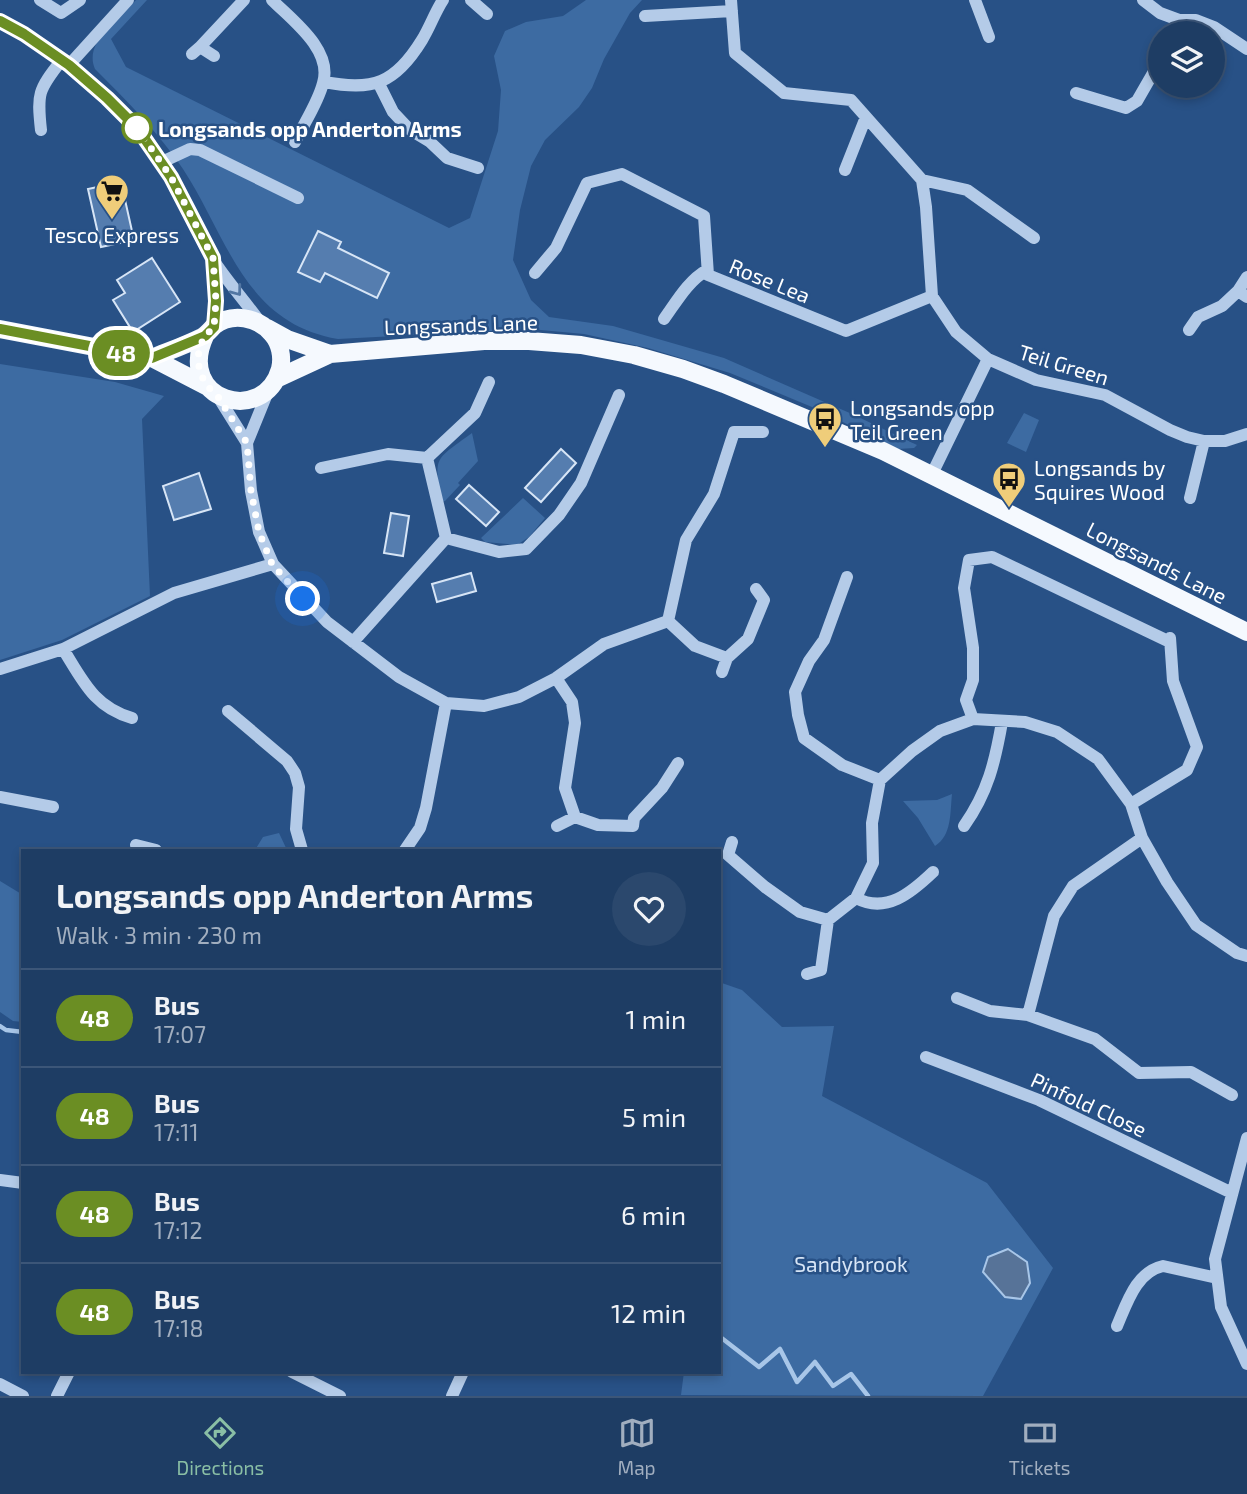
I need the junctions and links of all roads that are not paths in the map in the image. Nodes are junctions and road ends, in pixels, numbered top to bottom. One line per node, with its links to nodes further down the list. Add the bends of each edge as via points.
1 (40, 0): 2 (street, via 61,13)
2 (80, 0)
3 (128, 0): 19 (street)
4 (244, 0): 18 (street, via 196,50)
5 (443, 0): 22 (street, via 422,41 401,68)
6 (471, 0): 11 (street)
7 (975, 0): 16 (street)
8 (1143, 0): 14 (street)
9 (275, 1): 20 (street, via 311,38 321,56)
10 (731, 6): 12 (street); 24 (street, via 735,53 784,93 851,100)
11 (487, 14)
12 (645, 16)
13 (0, 21): 19 (street, Longsands Lane)
14 (1170, 21)
15 (1225, 34): 17 (street)
16 (989, 37)
17 (1247, 49)
18 (214, 56)
19 (65, 63): 25 (street, via 46,80 38,100); 27 (street, Longsands Lane, via 138,129)
20 (324, 82): 22 (street, via 352,87); 26 (street)
21 (1148, 82): 23 (street, via 1137,101 1126,108)
22 (379, 83): 28 (street, via 393,111 409,129 447,158)
23 (1076, 93)
24 (866, 117): 29 (street); 30 (street)
25 (41, 130)
26 (295, 142)
27 (162, 162): 31 (street, via 190,149 200,150); 33 (street, Longsands Lane)
28 (478, 168)
29 (845, 170)
30 (922, 180): 32 (street, via 967,190); 38 (street)
31 (298, 198)
32 (1034, 238)
33 (213, 258): 40 (street, Longsands Lane, one-way to 40); 43 (street, Longsands Lane, via 216,301)
34 (707, 270): 35 (street, Rose Lea, via 704,216 622,174 587,183 556,248); 38 (street, Rose Lea, via 708,275 846,331); 39 (street, via 690,283)
35 (535, 273)
36 (1247, 277): 37 (street)
37 (1243, 294): 42 (street, via 1198,317)
38 (932, 296): 46 (street, Teil Green, via 956,332)
39 (664, 319)
40 (264, 326): 43 (main road, via 237,318); 44 (main road, Longsands Lane); 48 (main road, via 281,352)
41 (0, 328): 45 (main road)
42 (1189, 330)
43 (209, 331): 45 (main road); 49 (main road, via 199,348 198,362)
44 (330, 354): 48 (main road, Longsands Lane); 57 (main road, Longsands Lane, via 529,341 634,355 724,384)
45 (152, 358): 49 (main road)
46 (988, 359): 53 (street, Teil Green, via 1036,380 1105,395 1170,430); 57 (street)
47 (489, 382): 55 (street, via 475,413)
48 (273, 384): 49 (main road, via 258,397 244,401); 54 (street)
49 (213, 391): 54 (street)
50 (619, 395): 59 (street, via 580,483 559,515 526,549 499,552)
51 (763, 432): 63 (street, via 734,432 714,494 686,540)
52 (1247, 434): 53 (street, Teil Green)
53 (1204, 441): 58 (street)
54 (247, 443): 60 (street, via 259,532)
55 (427, 458): 56 (street, via 388,454); 59 (street)
56 (321, 468)
57 (932, 474): 64 (main road, Longsands Lane)
58 (1190, 498)
59 (446, 538): 65 (street)
60 (272, 564): 65 (street, via 327,622); 66 (street, via 174,593)
61 (847, 577): 77 (street, via 824,640 795,692 797,715 804,738 842,765)
62 (756, 589): 67 (street, via 764,600 748,639)
63 (668, 621): 67 (street, via 695,646); 70 (street, via 604,644)
64 (1247, 632)
65 (353, 642): 71 (street, via 399,677)
66 (63, 649): 68 (street); 73 (street, via 91,694 113,712)
67 (727, 658): 69 (street)
68 (0, 669)
69 (722, 672)
70 (556, 678): 71 (street, via 519,697 484,706); 81 (street, via 572,702 575,723 565,789)
71 (446, 703): 89 (street, via 421,828)
72 (228, 711): 88 (street, via 295,773 299,787 296,829)
73 (132, 718)
74 (973, 719): 75 (street); 77 (street, via 940,731); 79 (street, via 966,700 973,680 973,648 964,588 969,560 992,556 1170,640 1173,681 1197,747 1186,770)
75 (1002, 722): 79 (street, via 1025,722 1057,732 1098,759); 83 (street, via 994,769)
76 (678, 763): 81 (street, via 663,788 634,818 634,826 598,825)
77 (880, 780): 92 (street, via 872,823 873,863)
78 (0, 797): 80 (street)
79 (1131, 804): 84 (street)
80 (52, 807)
81 (575, 817): 82 (street)
82 (557, 825)
83 (964, 826)
84 (1142, 838): 94 (street, via 1196,925); 97 (street, via 1073,886 1054,916)
85 (732, 842): 90 (street)
86 (136, 845): 87 (street)
87 (152, 849)
88 (302, 849)
89 (406, 849)
90 (723, 857): 93 (street, via 800,912)
91 (933, 872): 92 (street, via 887,904 868,905)
92 (856, 898): 93 (street)
93 (828, 920): 95 (street, via 821,970)
94 (1247, 956)
95 (807, 974)
96 (957, 998): 97 (street, via 990,1011)
97 (1028, 1015): 99 (street, via 1095,1039 1139,1073 1191,1072)
98 (926, 1057): 103 (street, Pinfold Close, via 1039,1100)
99 (1232, 1095)
100 (1247, 1138): 103 (street)
101 (0, 1181): 102 (street)
102 (21, 1183)
103 (1232, 1193): 104 (street, via 1215,1259)
104 (1217, 1278): 105 (street, via 1155,1268 1138,1283); 106 (street, via 1221,1307)
105 (1117, 1326)
106 (1247, 1364)
107 (68, 1374): 112 (street)
108 (296, 1374): 113 (street)
109 (462, 1374): 114 (street)
110 (0, 1384): 111 (street)
111 (23, 1396)
112 (57, 1396)
113 (340, 1396)
114 (452, 1396)

